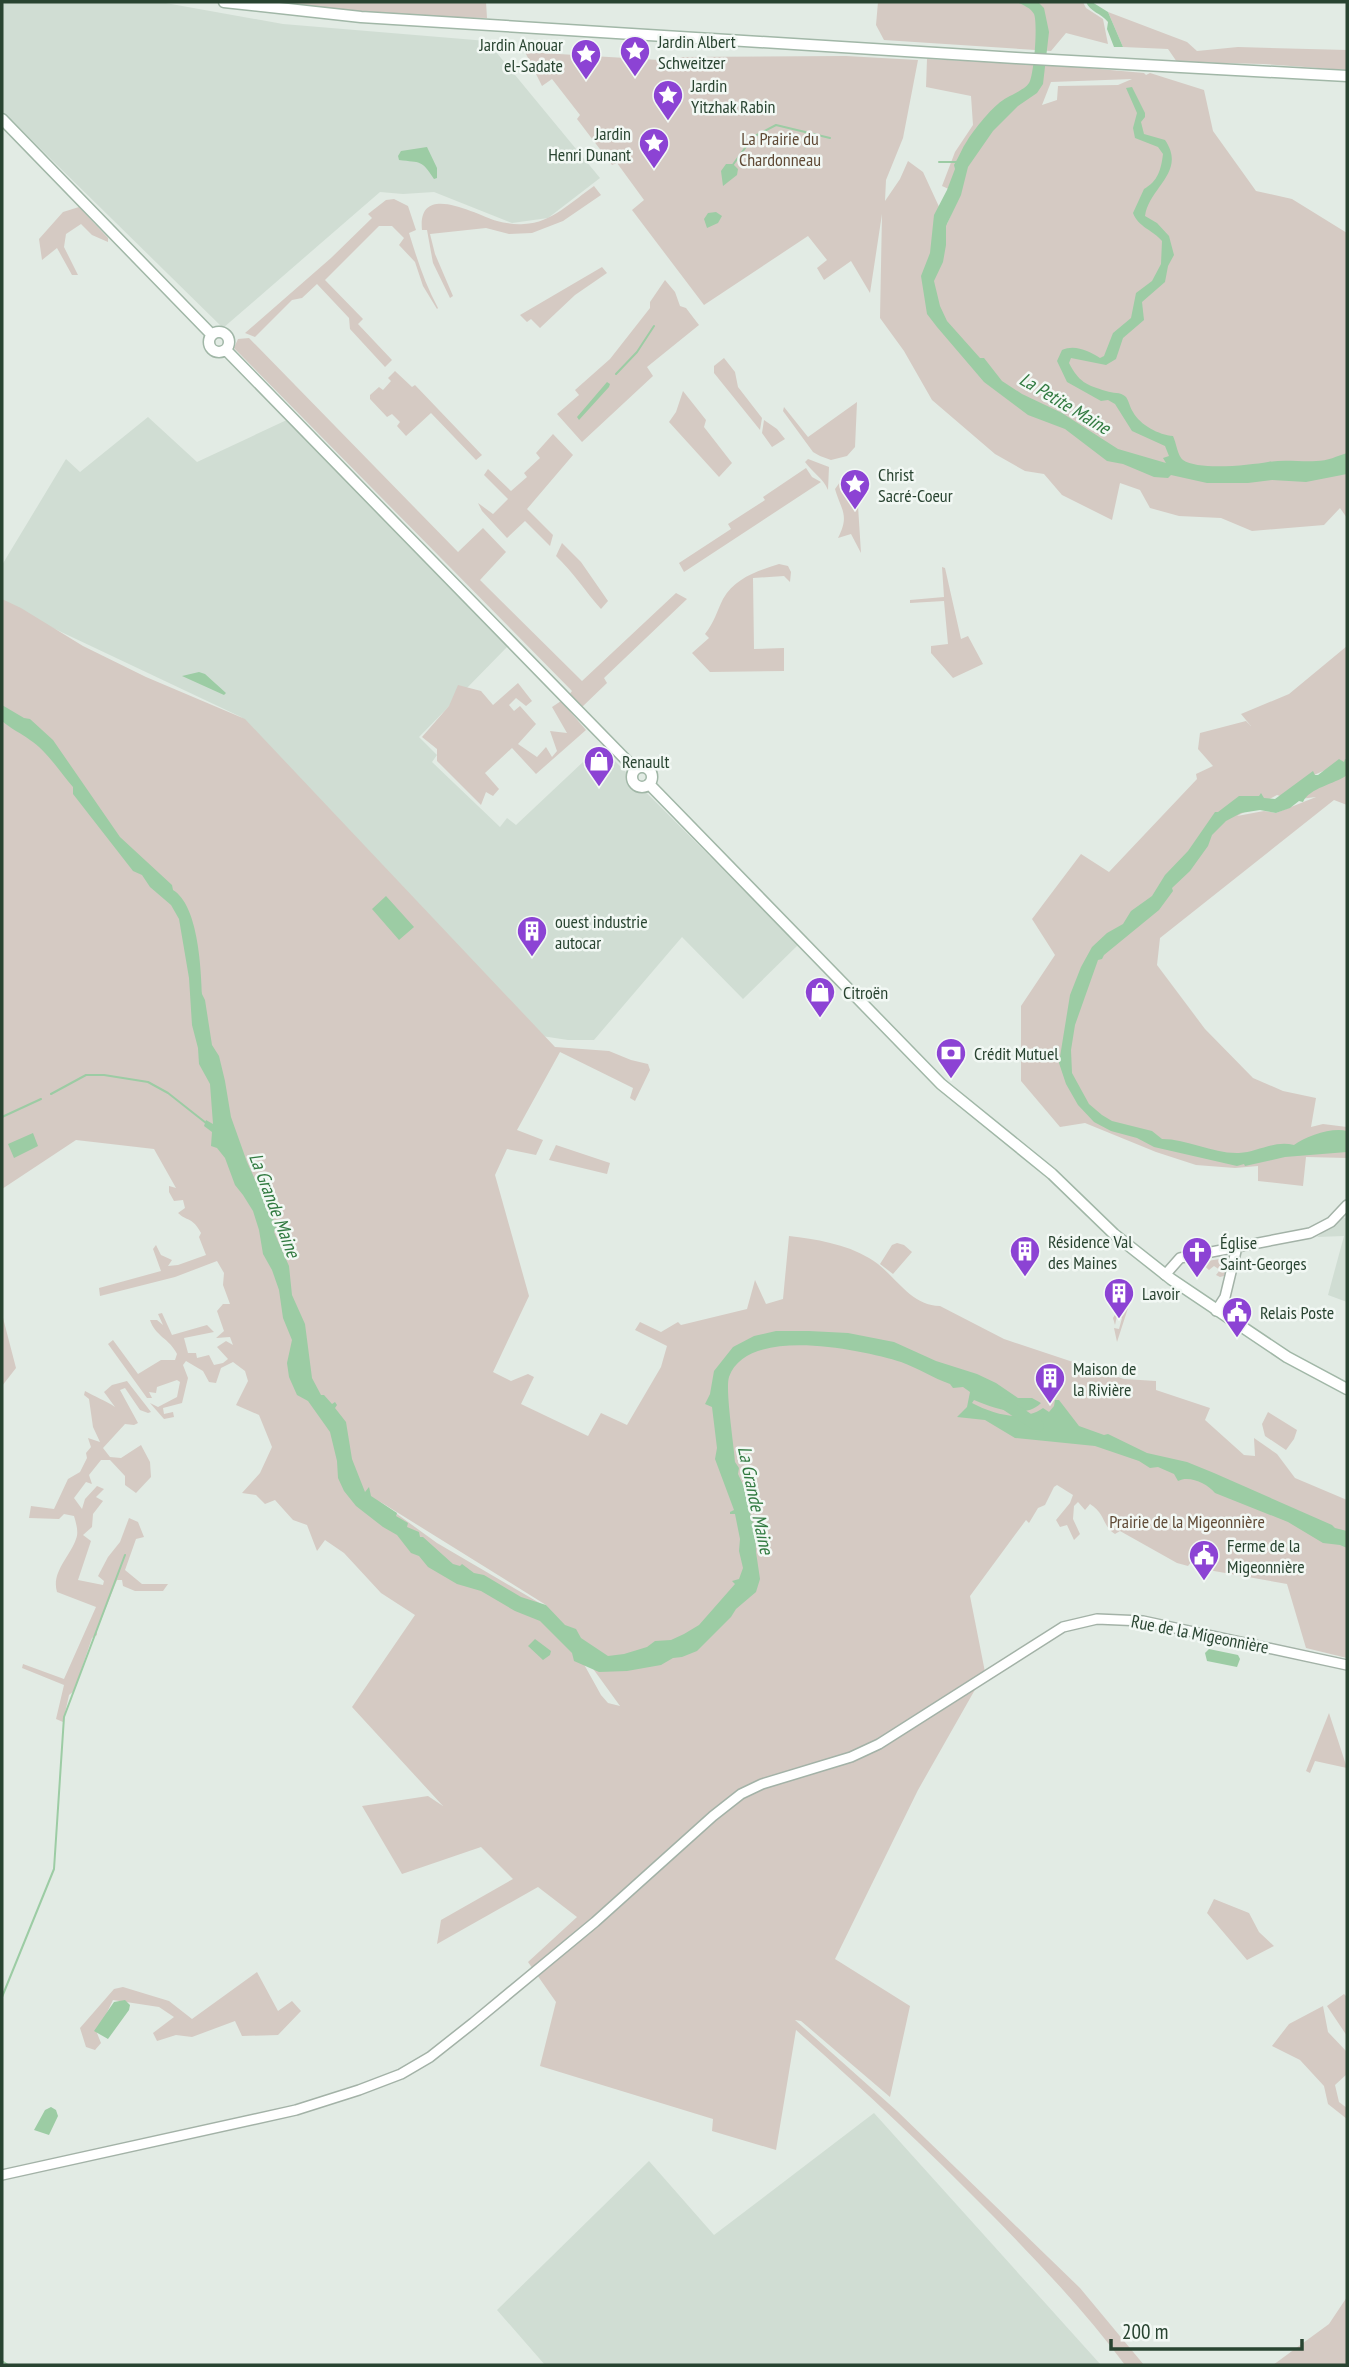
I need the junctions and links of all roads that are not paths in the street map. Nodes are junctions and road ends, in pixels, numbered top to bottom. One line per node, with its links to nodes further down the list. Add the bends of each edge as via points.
1 (224, 2): 2 (main road, via 348,16)
2 (1347, 76)
3 (2, 119): 6 (main road, via 212,335 212,349 226,349 635,769 635,785 649,784 941,1084 1052,1174)
4 (1347, 1205): 5 (street, via 1331,1222 1310,1234)
5 (1237, 1247): 6 (street, via 1180,1258); 7 (street, via 1225,1297)
6 (1165, 1275): 7 (main road)
7 (1216, 1311): 8 (main road, via 1287,1357)
8 (1347, 1388)
9 (1347, 1665): 10 (street, Rue de la Migeonnière, via 1143,1621 1097,1619 1063,1627 866,1750 741,1794 483,2015 401,2074 296,2109)
10 (2, 2175)

